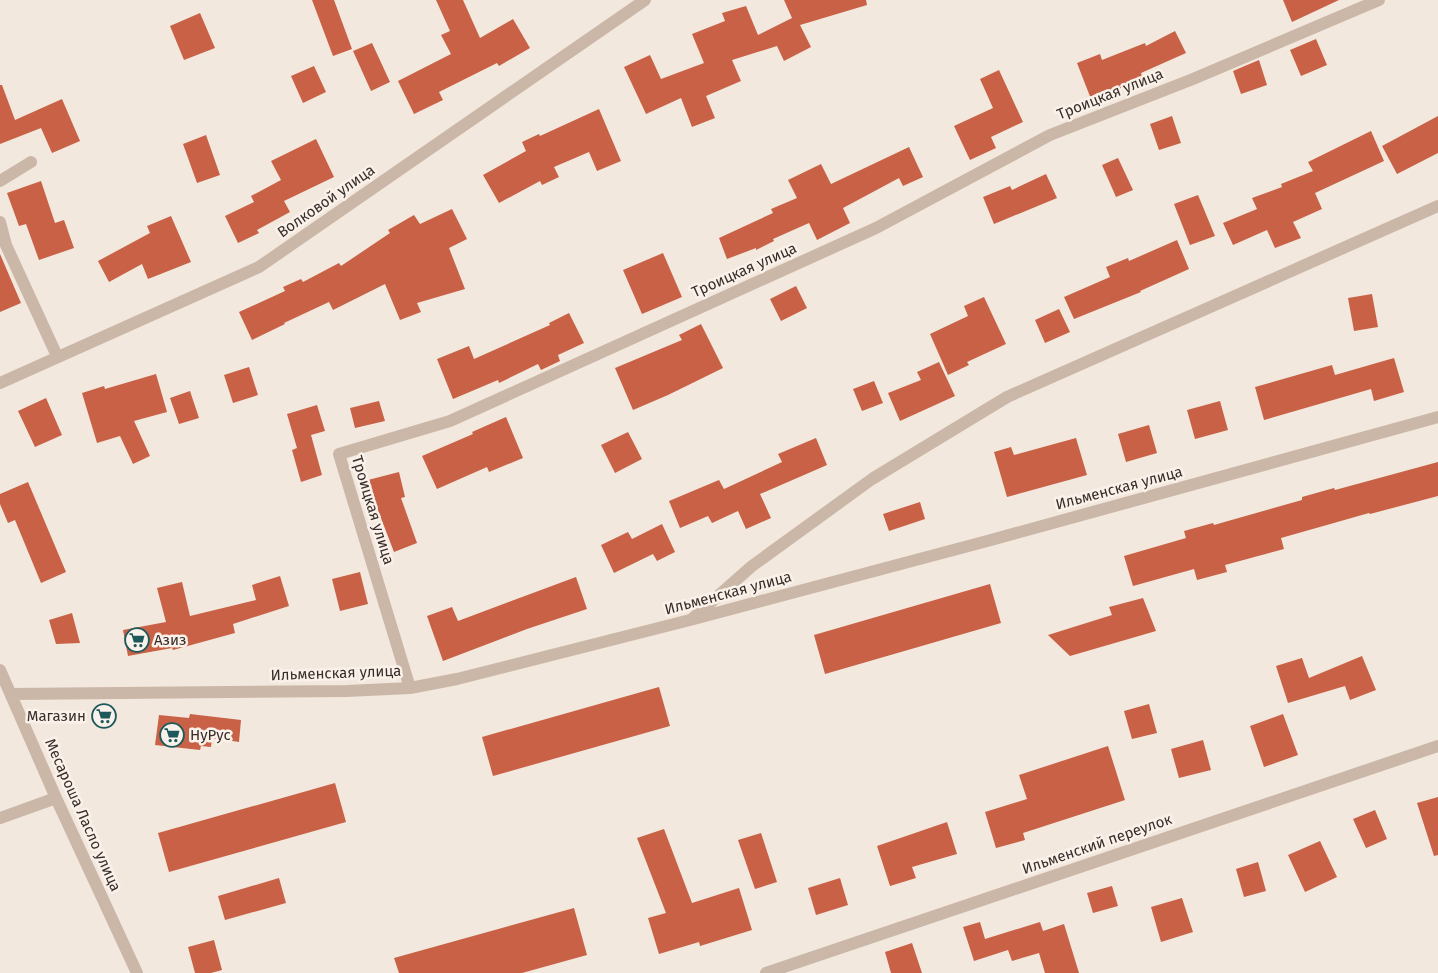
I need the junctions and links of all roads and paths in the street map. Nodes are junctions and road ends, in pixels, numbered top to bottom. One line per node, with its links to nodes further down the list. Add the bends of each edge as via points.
1 (645, 0): 7 (street, Волковой улица, via 259,267)
2 (1379, 0): 12 (street, Троицкая улица, via 1050,136 876,228 450,421 338,454)
3 (31, 162): 4 (street)
4 (0, 181)
5 (1438, 206): 10 (street, via 1007,397 872,479 752,566)
6 (0, 222): 7 (street, via 6,245)
7 (57, 356): 8 (street, Волковой улица)
8 (0, 383)
9 (1438, 418): 10 (street, Ильменская улица)
10 (690, 620): 12 (street, Ильменская улица)
11 (0, 670): 13 (street, Месароша Ласло улица)
12 (410, 688): 13 (street, Ильменская улица)
13 (10, 694): 15 (street, Месароша Ласло улица)
14 (1438, 746): 18 (street, Ильменский переулок)
15 (56, 798): 16 (street); 17 (street, Месароша Ласло улица)
16 (0, 818)
17 (137, 973)
18 (766, 973)

